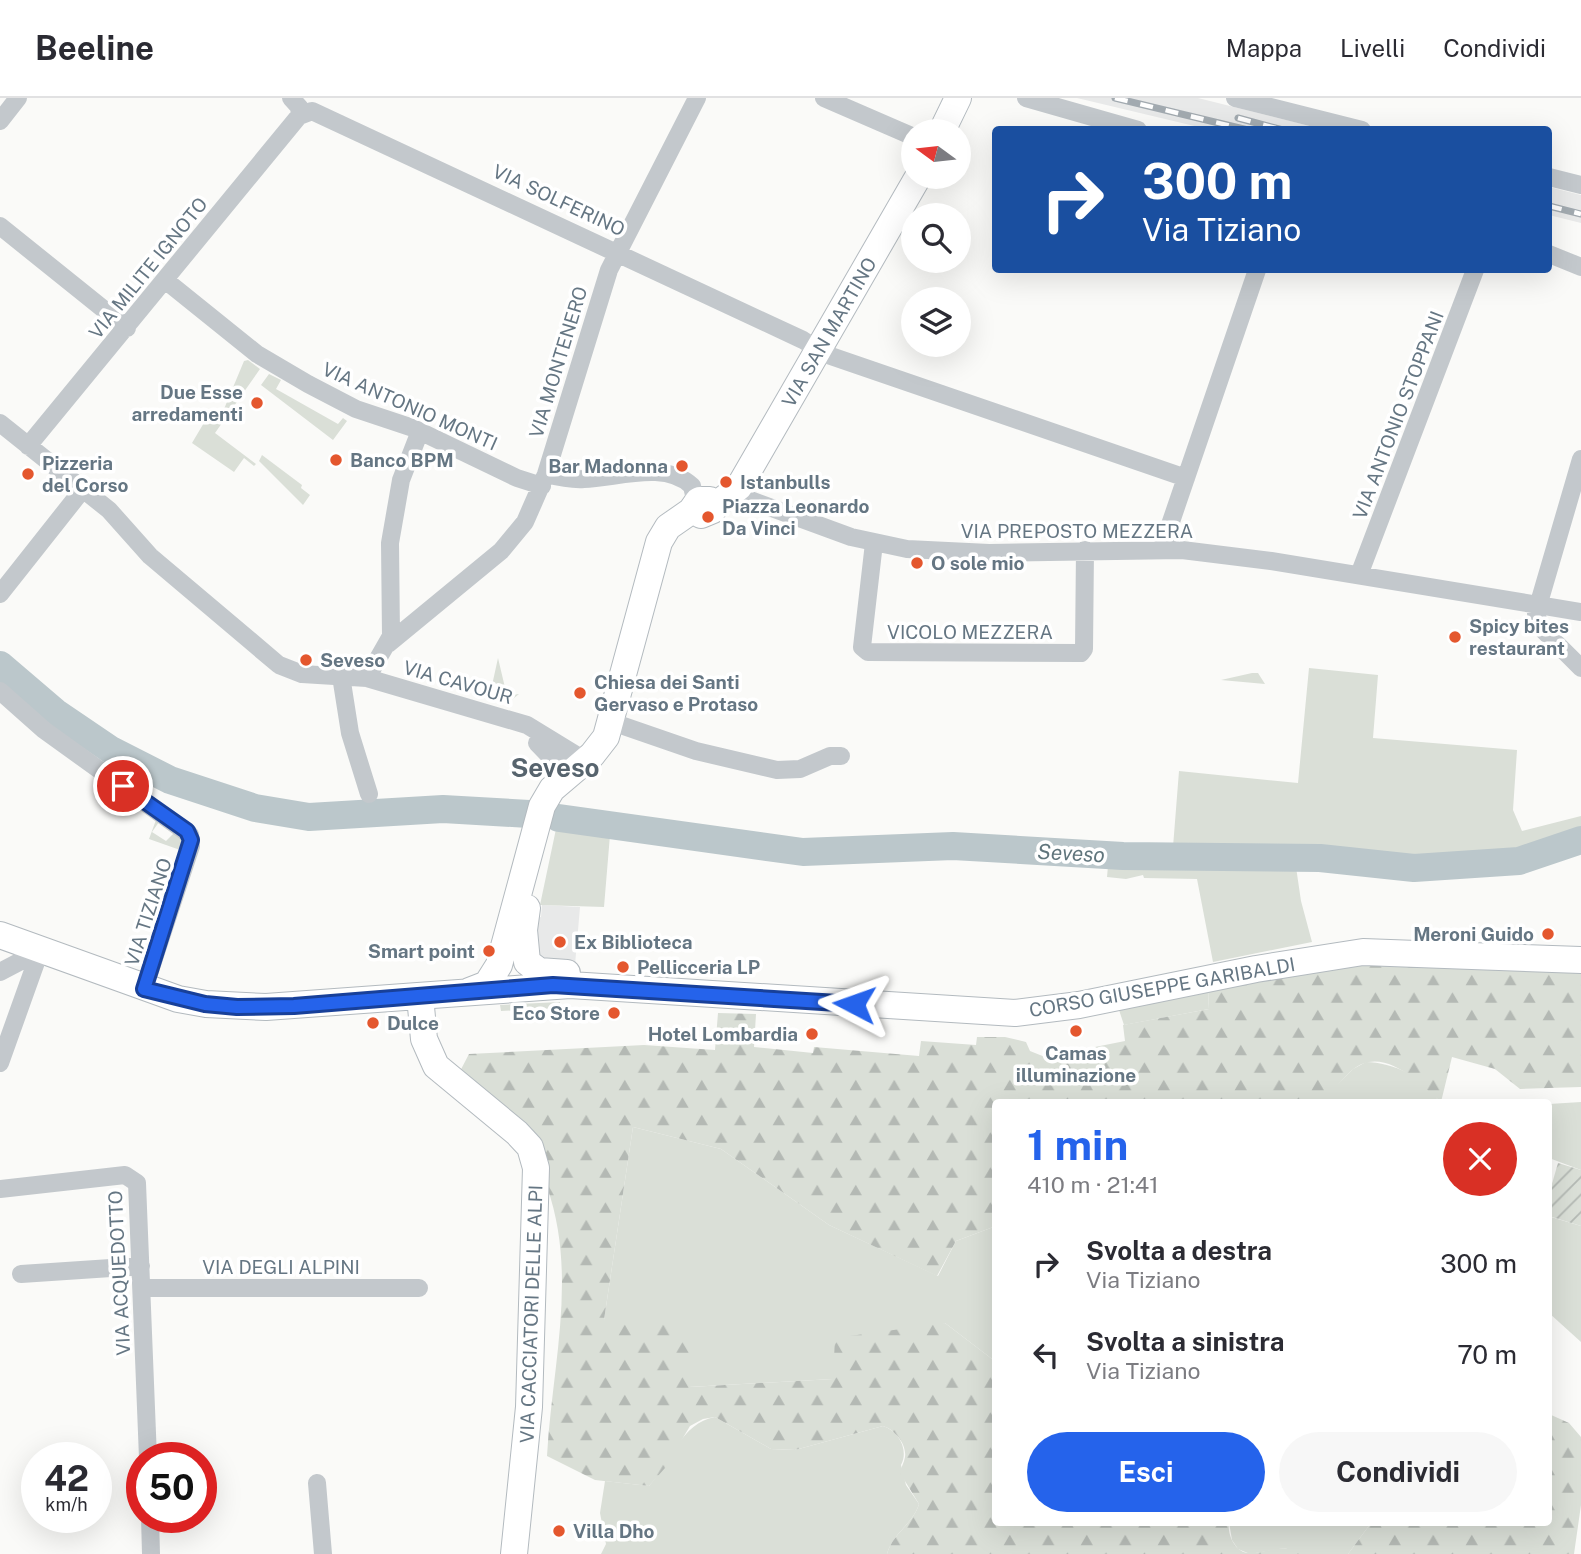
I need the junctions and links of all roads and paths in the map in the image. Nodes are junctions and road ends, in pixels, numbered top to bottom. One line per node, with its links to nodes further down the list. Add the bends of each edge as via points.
1 (18, 98): 10 (street)
2 (292, 98): 8 (street, via 300,108)
3 (697, 98): 18 (street, VIA MONTENERO)
4 (824, 98): 13 (street)
5 (958, 98): 9 (street)
6 (1235, 98): 12 (street)
7 (1033, 100): 11 (street)
8 (299, 116): 18 (street, VIA SOLFERINO, via 318,112); 23 (street, VIA MILITE IGNOTO)
9 (948, 119)
10 (0, 121)
11 (1124, 126)
12 (1346, 126)
13 (901, 131)
14 (1552, 178): 15 (street)
15 (1581, 185)
16 (911, 189): 25 (street, VIA SAN MARTINO)
17 (0, 226): 24 (street)
18 (617, 250): 25 (street, VIA SOLFERINO); 31 (street, VIA MONTENERO)
19 (1552, 255): 20 (street)
20 (1581, 267)
21 (1256, 273): 30 (street)
22 (1474, 273): 37 (street, VIA ANTONIO STOPPANI)
23 (165, 280): 24 (street, VIA MILITE IGNOTO); 27 (street, VIA ANTONIO MONTI, via 268,362 356,409)
24 (127, 328): 28 (street, VIA MILITE IGNOTO)
25 (818, 349): 30 (street, VIA SOLFERINO); 33 (street, VIA SAN MARTINO)
26 (0, 423): 28 (street, VIA CAVOUR)
27 (420, 432): 31 (street, VIA ANTONIO MONTI, via 517,478); 41 (street, via 401,480 391,534 393,624)
28 (28, 446): 32 (street, VIA CAVOUR)
29 (1581, 459): 39 (street)
30 (1186, 478): 35 (street)
31 (544, 480): 33 (street, VIA ANTONIO MONTI, via 672,474); 41 (street, VIA MONTENERO, via 517,534)
32 (83, 489): 38 (street); 43 (street, VIA CAVOUR, via 115,515 150,556 271,659 302,674)
33 (716, 503): 34 (street, VIA PREPOSTO MEZZERA); 46 (street, via 664,533)
34 (874, 543): 36 (street, VIA PREPOSTO MEZZERA, via 932,551); 36 (street, VICOLO MEZZERA, via 862,647 868,652 1081,653)
35 (1163, 548): 36 (street, VIA PREPOSTO MEZZERA); 37 (street, VIA PREPOSTO MEZZERA)
36 (1085, 550)
37 (1359, 575): 39 (street, VIA PREPOSTO MEZZERA)
38 (0, 594)
39 (1537, 605): 40 (street, VIA PREPOSTO MEZZERA); 42 (street, via 1540,627)
40 (1581, 612)
41 (388, 644): 44 (street)
42 (1581, 668)
43 (341, 676): 44 (street, VIA CAVOUR); 50 (street, via 350,733)
44 (367, 678): 47 (street, VIA CAVOUR, via 516,722)
45 (0, 691): 58 (street, VIA TIZIANO, via 54,737 190,835 191,846)
46 (608, 732): 47 (street, via 595,749 587,750); 48 (street, via 777,770 800,769); 49 (street)
47 (540, 739): 49 (street, via 576,755 579,761); 51 (street)
48 (841, 756)
49 (570, 775): 51 (street, via 551,790)
50 (369, 794)
51 (545, 816): 54 (street)
52 (0, 935): 53 (street, CORSO GIUSEPPE GARIBALDI)
53 (40, 951): 56 (street); 58 (street, CORSO GIUSEPPE GARIBALDI); 62 (street)
54 (513, 959): 57 (street, via 499,978); 59 (street, via 539,971 631,978); 60 (street, via 487,984)
55 (1581, 960): 59 (street, CORSO GIUSEPPE GARIBALDI, via 1342,954 1079,1006 1014,1013)
56 (0, 972)
57 (515, 988): 59 (street, CORSO GIUSEPPE GARIBALDI, via 570,985); 60 (street, CORSO GIUSEPPE GARIBALDI)
58 (144, 989): 61 (street, CORSO GIUSEPPE GARIBALDI, via 237,1007)
59 (662, 991)
60 (466, 992): 61 (street, CORSO GIUSEPPE GARIBALDI)
61 (420, 996): 73 (street, VIA CACCIATORI DELLE ALPI, via 425,1039 436,1066 517,1133 530,1147 536,1168 530,1384)
62 (0, 1063)
63 (0, 1189): 64 (street, VIA ACQUEDOTTO, via 130,1176 138,1187)
64 (141, 1266): 65 (street); 66 (street, VIA ACQUEDOTTO)
65 (21, 1274)
66 (143, 1288): 67 (street, VIA DEGLI ALPINI); 68 (street, VIA ACQUEDOTTO)
67 (419, 1288)
68 (148, 1442)
69 (317, 1483): 72 (street)
70 (150, 1533): 71 (street)
71 (151, 1554)
72 (323, 1554)
73 (514, 1554)

